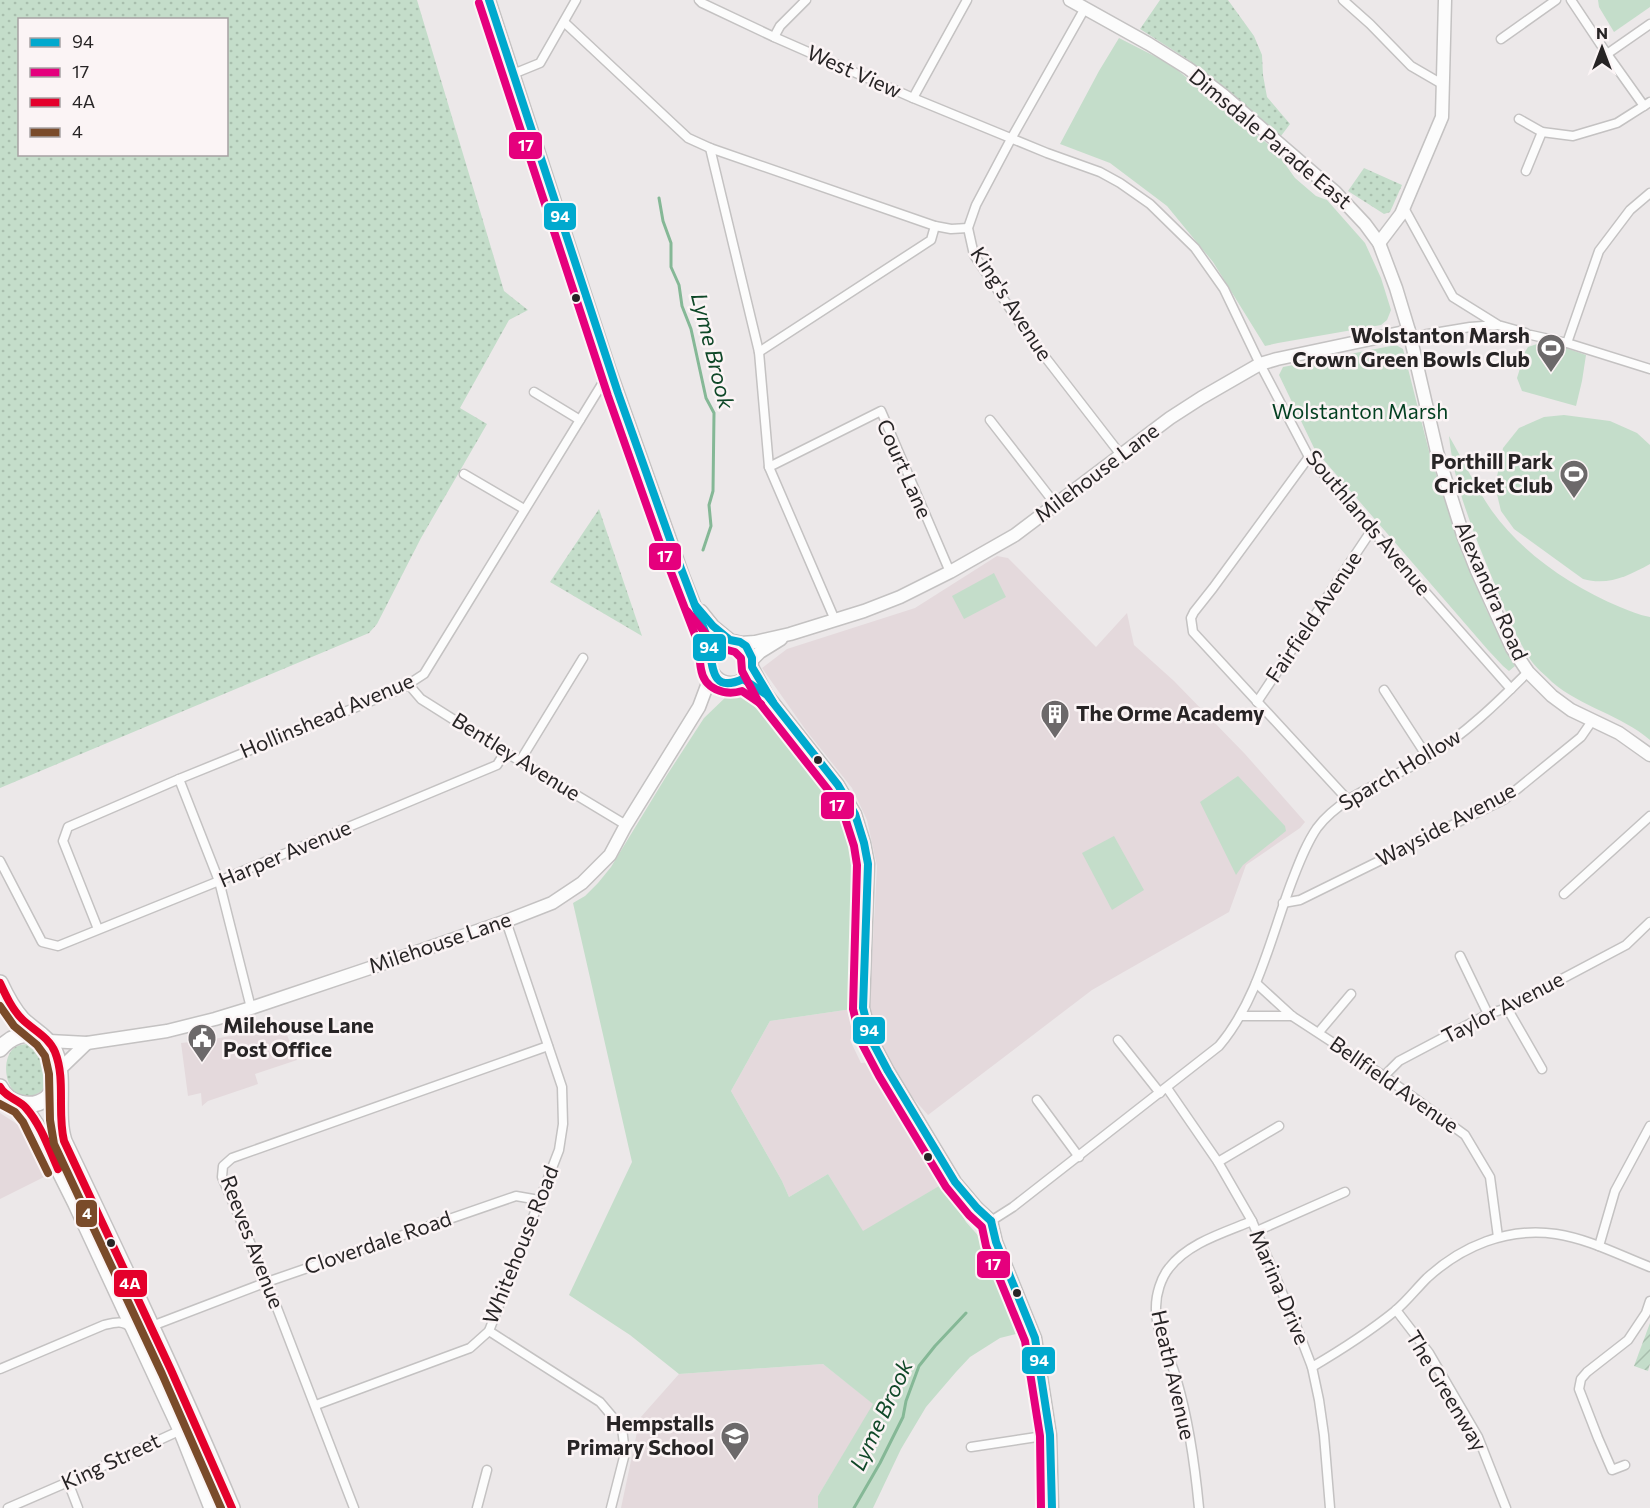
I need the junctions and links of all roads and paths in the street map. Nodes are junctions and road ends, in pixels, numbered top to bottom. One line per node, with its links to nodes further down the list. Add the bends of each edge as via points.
1 (489, 0): 17 (main road)
2 (576, 0): 12 (street)
3 (699, 0): 14 (street, West View)
4 (807, 0): 14 (street)
5 (967, 0): 19 (street)
6 (1070, 0): 11 (main road, Dimsdale Parade East)
7 (1343, 0): 18 (street, via 1412,66)
8 (1445, 0): 18 (main road)
9 (1556, 0): 15 (street)
10 (1571, 0): 16 (street)
11 (1085, 8): 23 (street, King's Avenue); 30 (main road, Dimsdale Parade East, via 1189,69 1223,95 1335,192)
12 (564, 22): 17 (street, via 540,63); 24 (street, via 688,138)
13 (1650, 24): 16 (street)
14 (774, 37): 19 (street, West View)
15 (1502, 39)
16 (1607, 54): 20 (street)
17 (513, 74): 38 (main road)
18 (1442, 84): 27 (main road, via 1442,117)
19 (913, 98): 23 (street, West View)
20 (1647, 104): 22 (street, via 1617,123 1573,136)
21 (1519, 119): 22 (street)
22 (1542, 132): 25 (street)
23 (1011, 139): 29 (street, King's Avenue); 36 (street, Southlands Avenue, via 1101,172 1150,204 1195,248 1224,289)
24 (710, 148): 28 (street); 35 (street)
25 (1526, 171)
26 (1650, 194): 34 (street, via 1630,210 1599,252)
27 (1404, 208): 30 (main road); 31 (street, via 1453,297)
28 (935, 226): 29 (street); 35 (street, via 931,240)
29 (968, 228): 42 (street, King's Avenue, via 974,255 1025,331)
30 (1379, 243): 32 (main road, Dimsdale Parade East)
31 (1498, 325): 33 (street); 34 (street)
32 (1409, 331): 36 (main road, Milehouse Lane); 58 (main road, Alexandra Road, via 1437,452 1463,535 1512,648)
33 (1422, 335)
34 (1567, 342): 37 (street)
35 (759, 352): 44 (street)
36 (1260, 364): 42 (main road, Milehouse Lane, via 1170,418); 43 (street, Southlands Avenue)
37 (1650, 369)
38 (610, 371): 40 (street, Hollinshead Avenue); 50 (main road)
39 (534, 392): 40 (street)
40 (580, 420): 47 (street, Hollinshead Avenue)
41 (990, 420): 46 (street)
42 (1121, 455): 46 (main road, Milehouse Lane)
43 (1309, 457): 48 (street, Southlands Avenue); 65 (street, via 1191,618 1193,632)
44 (769, 467): 49 (street, Court Lane, via 881,411); 51 (street)
45 (464, 474): 47 (street)
46 (1056, 505): 49 (main road, Milehouse Lane, via 1015,535)
47 (524, 509): 61 (street, Hollinshead Avenue, via 424,674)
48 (1371, 531): 62 (street, Southlands Avenue); 65 (street, Fairfield Avenue)
49 (950, 572): 51 (main road, Milehouse Lane, via 900,597)
50 (695, 604): 53 (main road, via 713,626); 54 (main road)
51 (835, 621): 52 (main road, Milehouse Lane)
52 (790, 634): 53 (main road, Milehouse Lane); 56 (main road, Milehouse Lane, via 760,652)
53 (735, 642): 54 (main road, via 718,644); 56 (main road, via 750,652)
54 (711, 654): 57 (main road)
55 (583, 658): 71 (street)
56 (752, 663): 59 (main road); 64 (main road)
57 (711, 669): 60 (main road, via 718,679); 66 (main road, Milehouse Lane)
58 (1528, 672): 62 (street, Sparch Hollow); 67 (main road, Alexandra Road, via 1552,696)
59 (743, 679): 60 (main road); 64 (main road)
60 (730, 683): 66 (main road, Milehouse Lane)
61 (409, 685): 68 (street, Bentley Avenue, via 421,699); 72 (street, Hollinshead Avenue)
62 (1511, 689): 70 (street, Sparch Hollow)
63 (1384, 690): 70 (street)
64 (767, 695): 113 (main road, via 838,785 855,814 864,843 868,864 863,1008 871,1039 955,1182)
65 (1257, 702): 73 (street)
66 (699, 706): 75 (main road, Milehouse Lane)
67 (1592, 721): 69 (main road, Alexandra Road, via 1619,733); 79 (street, Wayside Avenue, via 1581,737 1505,799 1300,900)
68 (506, 752): 71 (street, Bentley Avenue); 77 (street, Harper Avenue, via 497,765)
69 (1650, 755)
70 (1428, 758): 73 (street, Sparch Hollow)
71 (519, 761): 75 (street, Bentley Avenue)
72 (179, 779): 77 (street); 82 (street, Hollinshead Avenue, via 68,827 63,841)
73 (1348, 801): 79 (street, Sparch Hollow, via 1317,827)
74 (1650, 816): 78 (street)
75 (626, 825): 80 (main road, Milehouse Lane, via 610,855 582,883 552,903)
76 (0, 861): 82 (street, Harper Avenue, via 42,942 58,946)
77 (219, 881): 82 (street, Harper Avenue); 87 (street)
78 (1564, 894)
79 (1283, 903): 85 (street, Sparch Hollow)
80 (506, 921): 87 (main road, Milehouse Lane); 96 (street, Whitehouse Road)
81 (1650, 922): 88 (street, Taylor Avenue, via 1626,945)
82 (98, 929)
83 (1460, 956): 89 (street)
84 (0, 983): 93 (highway, via 20,1016)
85 (1256, 983): 90 (street, Sparch Hollow); 91 (street, Bellfield Avenue)
86 (1351, 994): 92 (street)
87 (251, 1008): 95 (main road, Milehouse Lane, via 167,1031)
88 (1507, 1008): 89 (street, Taylor Avenue); 98 (street)
89 (1488, 1014): 100 (street, Taylor Avenue, via 1399,1061)
90 (1241, 1016): 91 (street); 102 (street, Sparch Hollow, via 1220,1046)
91 (1292, 1016): 92 (street, Bellfield Avenue)
92 (1319, 1032): 100 (street, Bellfield Avenue)
93 (45, 1038): 95 (main road, Milehouse Lane); 97 (highway, via 30,1033 19,1035); 99 (highway, via 56,1054)
94 (1118, 1040): 102 (street, Marina Drive)
95 (87, 1043): 99 (main road)
96 (548, 1046): 112 (street, Whitehouse Road, via 562,1087 563,1124 559,1150); 119 (street, Reeves Avenue, via 227,1162 222,1178)
97 (0, 1049)
98 (1542, 1069)
99 (59, 1076): 104 (highway, via 48,1097 39,1103); 122 (highway, via 64,1141)
100 (1384, 1076): 116 (street, Bellfield Avenue, via 1465,1135 1490,1177)
101 (0, 1087): 104 (highway)
102 (1163, 1090): 109 (street, Sparch Hollow); 110 (street, Marina Drive)
103 (1037, 1100): 109 (street)
104 (11, 1101): 123 (highway, via 37,1126)
105 (1279, 1126): 110 (street)
106 (1650, 1126): 107 (street)
107 (1639, 1145): 108 (street); 117 (street, via 1615,1191)
108 (1650, 1149)
109 (1079, 1157): 113 (street, Sparch Hollow)
110 (1218, 1162): 114 (street, Marina Drive)
111 (1345, 1192): 115 (street)
112 (539, 1200): 119 (street, Cloverdale Road, via 516,1196); 124 (street, Whitehouse Road)
113 (990, 1221): 129 (main road, via 1035,1338)
114 (1251, 1221): 115 (street, Marina Drive); 134 (street, Heath Avenue, via 1183,1253 1167,1269 1155,1306 1185,1413)
115 (1257, 1231): 125 (street, Marina Drive)
116 (1498, 1236): 117 (street, via 1556,1234); 121 (street, via 1449,1259)
117 (1599, 1246): 118 (street)
118 (1650, 1267)
119 (267, 1282): 122 (street, Cloverdale Road); 127 (street, Reeves Avenue)
120 (1650, 1301): 131 (street, via 1628,1340 1581,1379 1580,1389 1612,1470)
121 (1396, 1310): 125 (street); 145 (street, The Greenway, via 1429,1353 1478,1437)
122 (152, 1326): 138 (highway)
123 (135, 1330): 126 (street, via 119,1321 104,1325); 128 (highway)
124 (489, 1331): 127 (street, Whitehouse Road, via 470,1348); 141 (street, via 600,1402 622,1428 624,1453)
125 (1312, 1367): 144 (street, Marina Drive, via 1324,1435)
126 (0, 1369)
127 (316, 1405): 139 (street, Reeves Avenue)
128 (181, 1430): 133 (street, King Street); 137 (highway)
129 (1050, 1435): 130 (street); 142 (main road)
130 (971, 1447)
131 (1625, 1465)
132 (487, 1470): 140 (street)
133 (68, 1482): 135 (street, King Street); 136 (street)
134 (1199, 1507): 143 (street)
135 (8, 1508)
136 (78, 1508)
137 (212, 1508)
138 (232, 1508)
139 (354, 1508)
140 (477, 1508)
141 (611, 1508)
142 (1052, 1508)
143 (1189, 1508)
144 (1330, 1508)
145 (1506, 1508)

